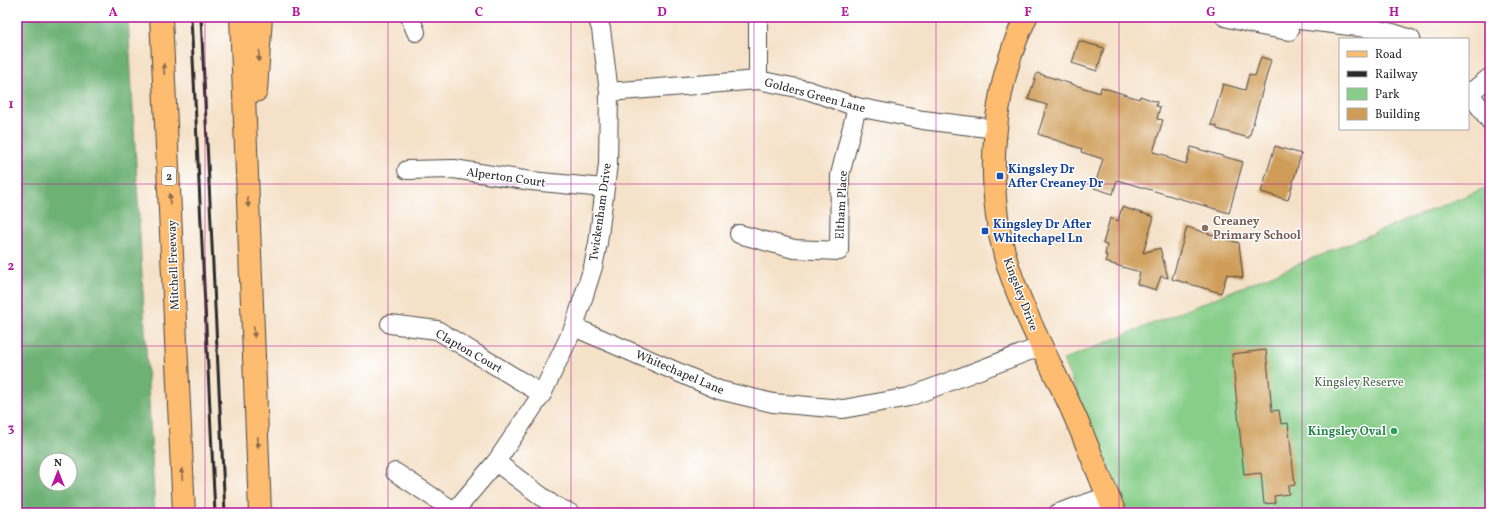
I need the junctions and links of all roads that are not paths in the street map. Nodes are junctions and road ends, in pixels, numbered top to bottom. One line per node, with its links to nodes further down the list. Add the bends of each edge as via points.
1 (161, 17): 31 (main road, Mitchell Freeway / 2, one-way to 1)
2 (241, 17): 19 (main road)
3 (261, 17): 19 (main road, one-way to 19)
4 (597, 17): 14 (street, Twickenham Drive)
5 (758, 17): 12 (street)
6 (1014, 17): 18 (main road, Kingsley Drive, via 991,93)
7 (1026, 17): 18 (main road, Kingsley Drive, via 1009,62)
8 (1225, 17): 10 (street, via 1260,26)
9 (1274, 17): 10 (street)
10 (1350, 30): 11 (street, via 1375,29)
11 (1407, 38)
12 (758, 80): 14 (street, Golders Green Lane); 16 (street, Golders Green Lane, via 807,90)
13 (1475, 85): 15 (street); 17 (street)
14 (609, 92): 21 (street, Twickenham Drive, via 608,164)
15 (1490, 101)
16 (857, 107): 18 (street, Golders Green Lane, via 922,120); 22 (street, Eltham Place, via 840,175 839,251 794,249)
17 (1490, 121)
18 (991, 128): 25 (main road, Kingsley Drive, via 995,189 1002,238)
19 (247, 164): 32 (main road, one-way to 32)
20 (407, 170): 21 (street, Alperton Court, via 454,169 531,182)
21 (604, 188): 24 (street, Twickenham Drive, via 593,267)
22 (739, 234)
23 (390, 324): 26 (street, Clapton Court, via 437,330)
24 (574, 327): 25 (street, Whitechapel Lane, via 719,390 773,403 843,409 909,397); 26 (street, Twickenham Drive)
25 (1037, 348): 29 (main road, Kingsley Drive, via 1073,413)
26 (542, 394): 27 (street, Twickenham Drive)
27 (496, 462): 30 (street, Twickenham Drive); 33 (street, via 553,505)
28 (395, 472): 30 (street)
29 (1106, 505): 34 (street)
30 (453, 512)
31 (184, 513)
32 (260, 513)
33 (570, 513)
34 (1058, 513)

